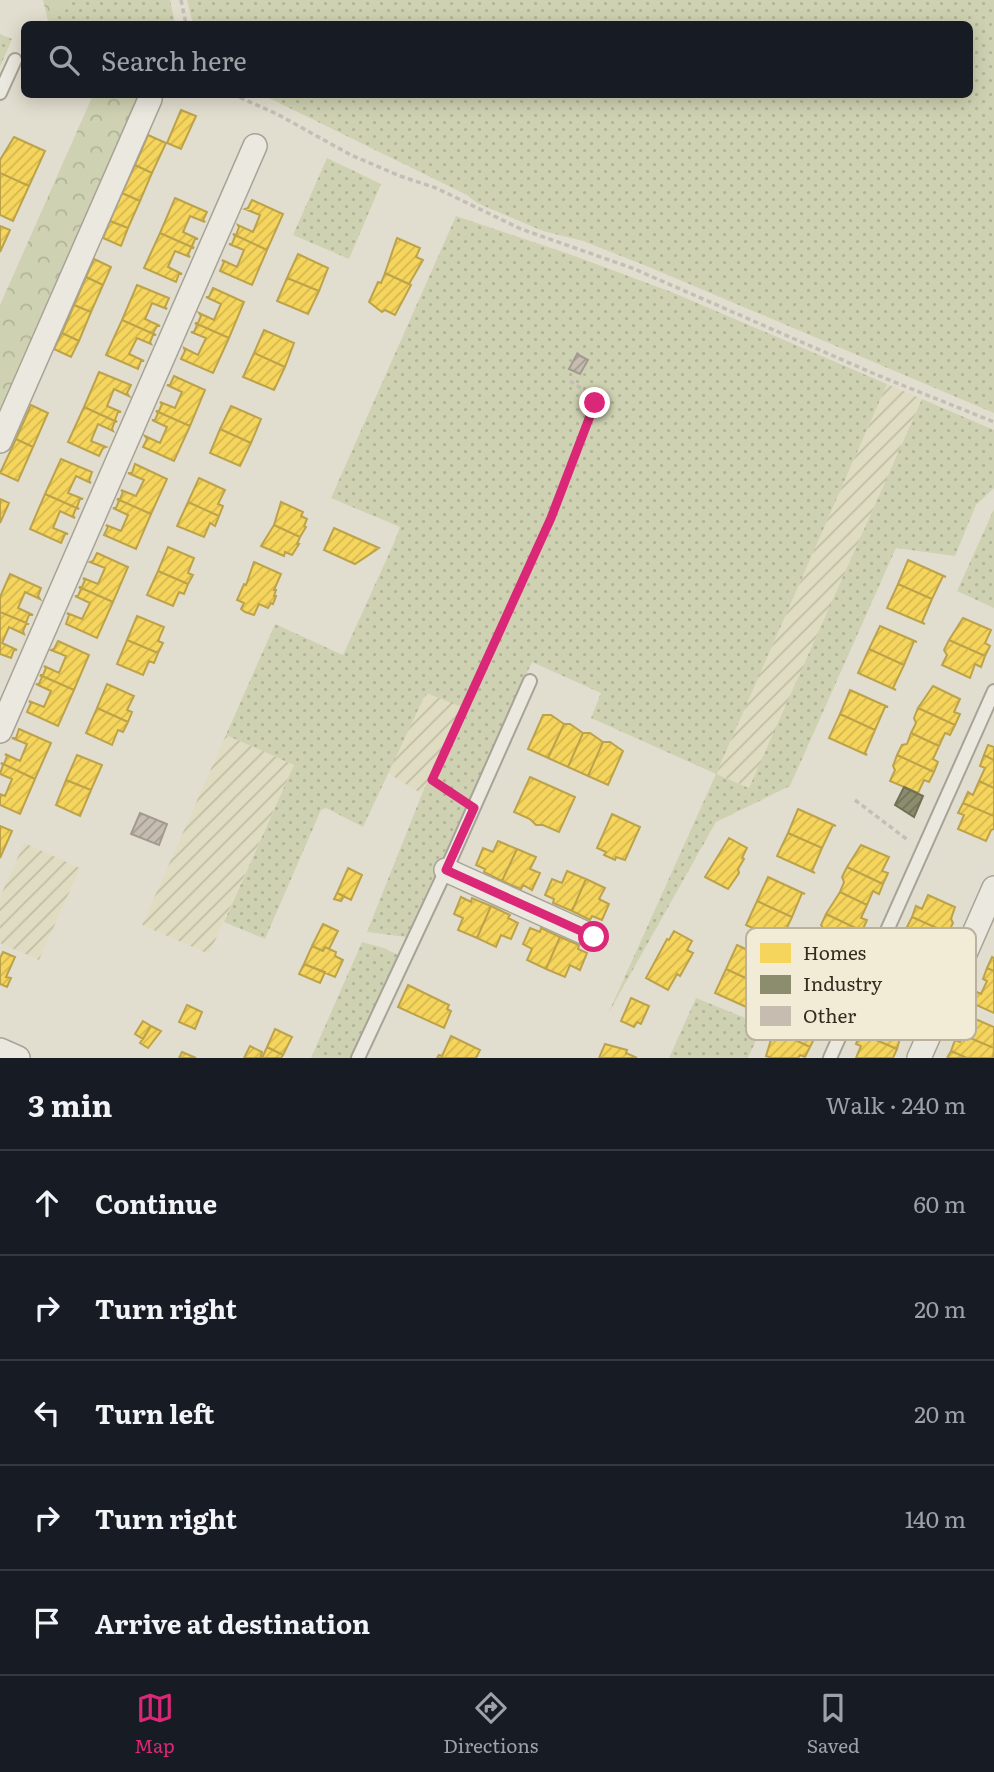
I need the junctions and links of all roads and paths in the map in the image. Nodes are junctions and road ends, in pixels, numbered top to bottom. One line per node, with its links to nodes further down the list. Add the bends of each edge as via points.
1 (181, 0): 2 (path)
2 (186, 21)
3 (15, 60): 4 (lane)
4 (0, 93)
5 (241, 98): 9 (path, via 351,155 436,188 521,229 632,268)
6 (150, 99): 10 (street)
7 (255, 146): 13 (street)
8 (570, 381): 15 (path, via 595,403 546,531 432,780)
9 (994, 422)
10 (0, 441)
11 (530, 681): 15 (lane)
12 (994, 691): 16 (lane)
13 (0, 731)
14 (855, 800): 16 (path)
15 (474, 808): 17 (lane)
16 (922, 851): 19 (lane)
17 (446, 870): 21 (street); 26 (lane)
18 (994, 888): 20 (street)
19 (888, 928)
20 (976, 929)
21 (594, 937)
22 (838, 1040): 27 (lane)
23 (927, 1040): 28 (street)
24 (0, 1050): 25 (street)
25 (18, 1058)
26 (358, 1058)
27 (830, 1058)
28 (919, 1058)

